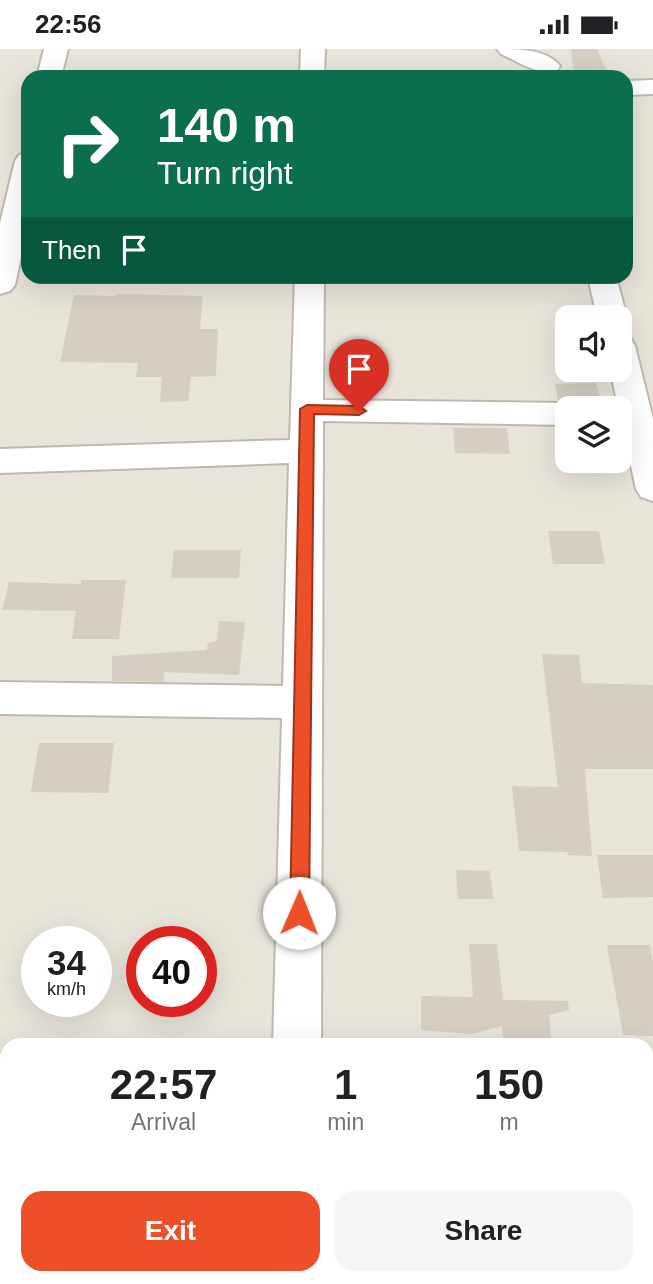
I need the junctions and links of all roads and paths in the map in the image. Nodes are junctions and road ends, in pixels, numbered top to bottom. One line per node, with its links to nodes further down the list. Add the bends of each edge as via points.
1 (56, 49): 5 (street)
2 (313, 49): 6 (street)
3 (509, 49): 4 (street)
4 (547, 64)
5 (51, 70)
6 (312, 70)
7 (653, 87): 8 (street)
8 (633, 88)
9 (21, 192): 12 (street)
10 (309, 284): 15 (street)
11 (604, 284): 13 (street)
12 (0, 285)
13 (609, 305)
14 (629, 382): 17 (street)
15 (307, 409): 16 (street); 18 (street)
16 (555, 414)
17 (637, 416): 20 (street)
18 (306, 451): 19 (street); 22 (street)
19 (0, 461)
20 (653, 489)
21 (0, 698): 22 (street)
22 (303, 702): 23 (street)
23 (298, 1038)

